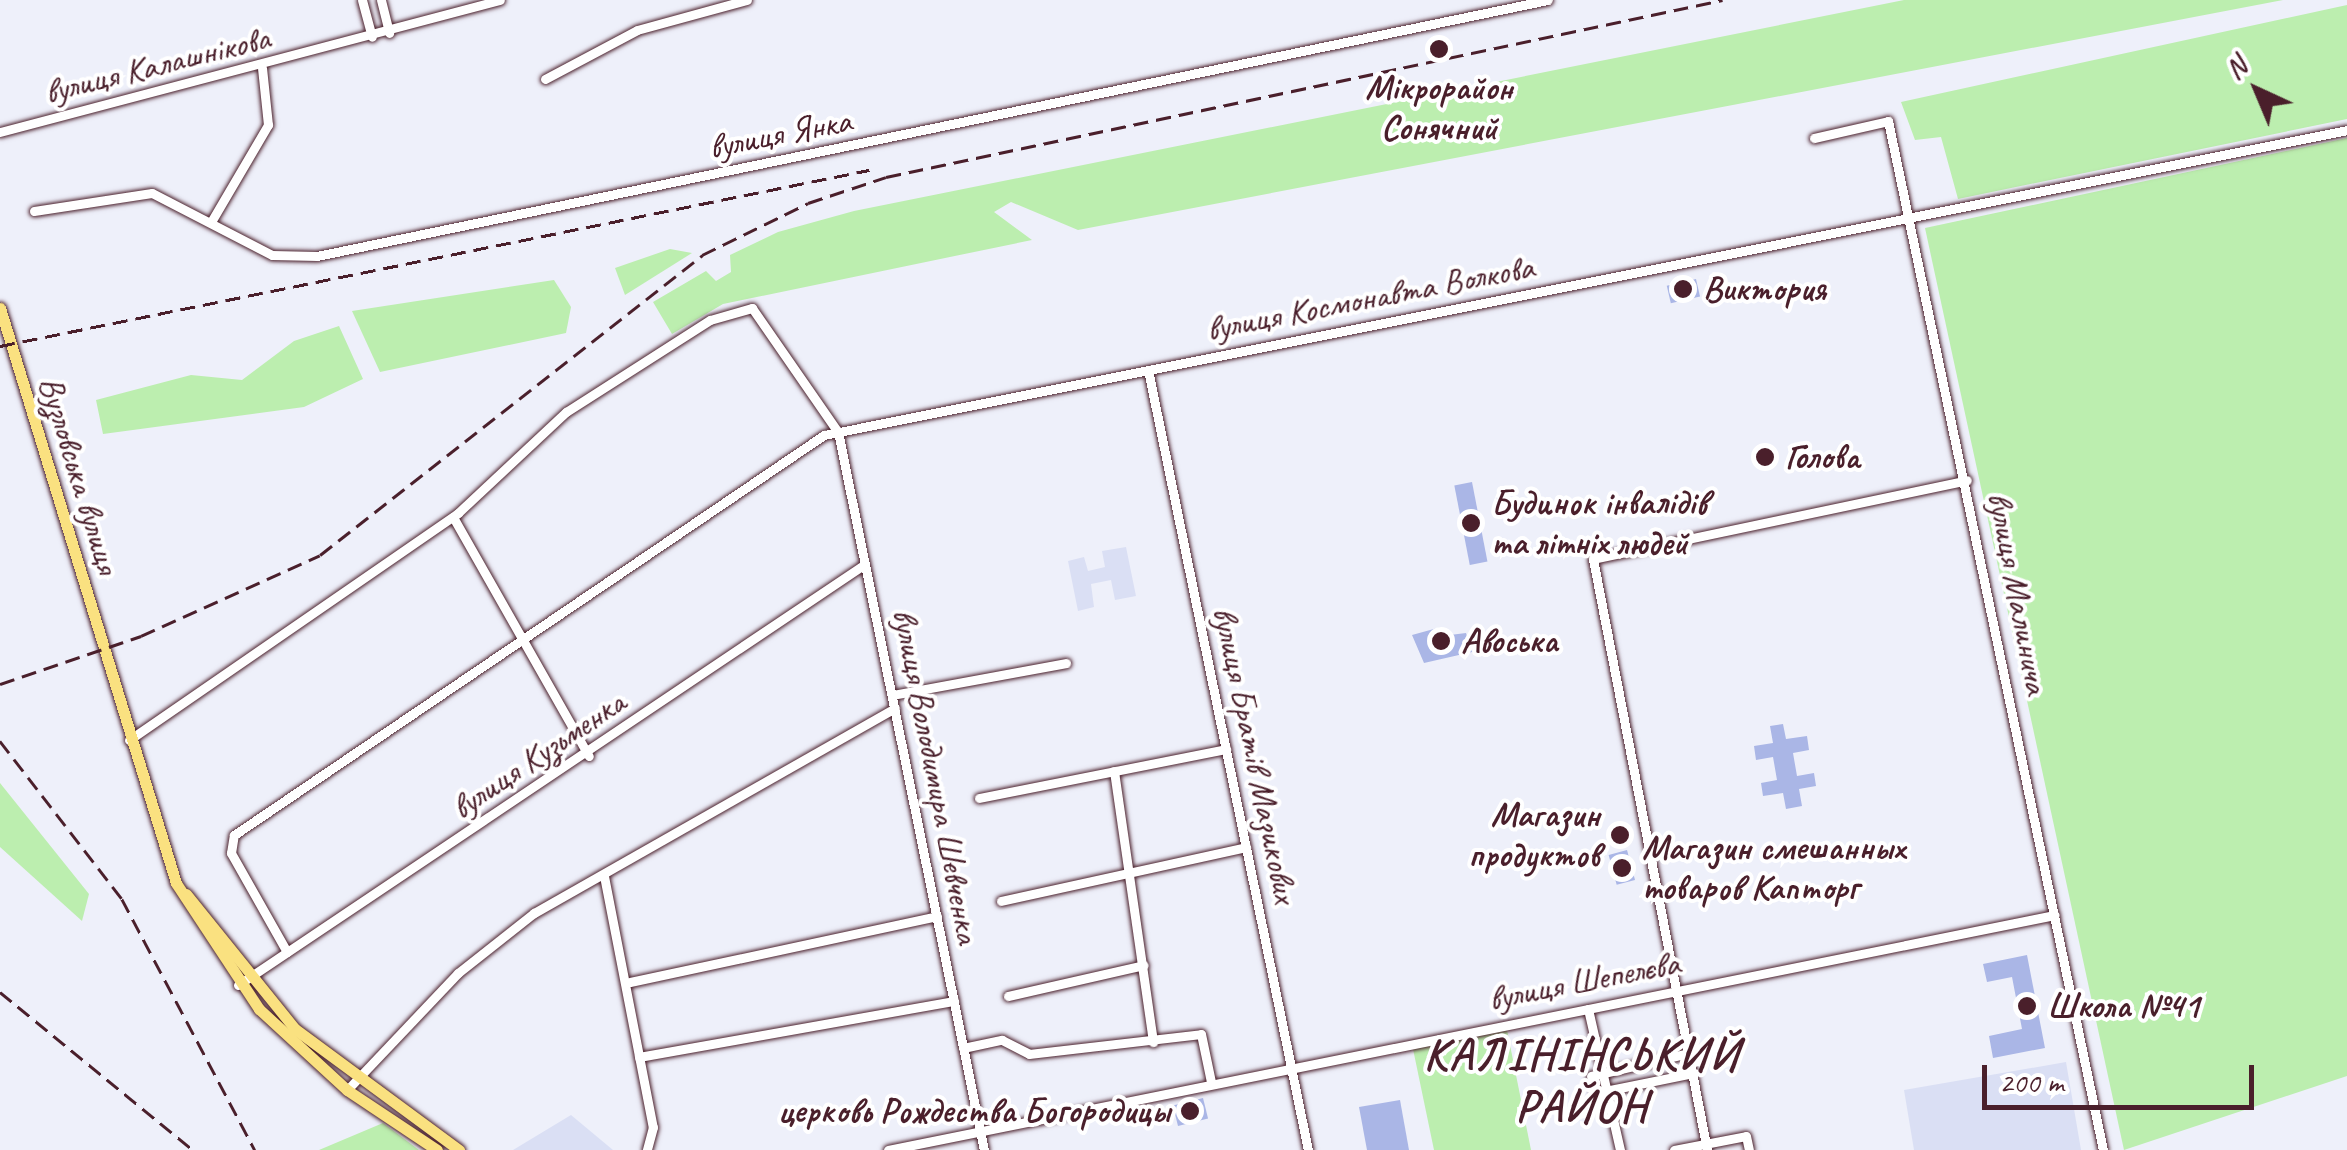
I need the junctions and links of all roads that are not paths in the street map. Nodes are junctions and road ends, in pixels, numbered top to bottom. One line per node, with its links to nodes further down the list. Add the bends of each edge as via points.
1 (362, 0): 7 (street)
2 (381, 0): 6 (street)
3 (500, 0): 6 (street, вулиця Калашнікова)
4 (747, 0): 9 (street, via 637,30)
5 (1548, 0): 15 (street, вулиця Янка, via 317,256 272,256)
6 (389, 33): 7 (street, вулиця Калашнікова)
7 (372, 37): 8 (street, вулиця Калашнікова)
8 (262, 68): 11 (street, вулиця Калашнікова); 15 (street, via 268,125)
9 (546, 79)
10 (2347, 130): 14 (street, вулиця Космонавта Волкова)
11 (0, 132)
12 (1814, 138): 14 (street, вулиця Малинича, via 1888,122)
13 (34, 211): 15 (street, вулиця Янка, via 137,191)
14 (1914, 218): 17 (street, вулиця Космонавта Волкова); 19 (street, вулиця Малинича)
15 (211, 222)
16 (0, 308): 26 (main road, Вузловська вулиця)
17 (1148, 370): 18 (street, вулиця Космонавта Волкова); 27 (street, вулиця Братів Мазикових)
18 (838, 432): 20 (street, via 762,314 739,309 566,412); 21 (street, вулиця Володимира Шевченка); 22 (street)
19 (1968, 480): 35 (street, вулиця Малинича); 41 (street, via 1593,559)
20 (453, 517): 22 (street); 26 (street)
21 (865, 564): 24 (street, вулиця Володимира Шевченка); 28 (street, вулиця Кузьменка)
22 (521, 636): 28 (street); 37 (street, via 234,835 231,853)
23 (1066, 662): 24 (street)
24 (892, 695): 25 (street, вулиця Володимира Шевченка)
25 (894, 708): 33 (street); 36 (street, вулиця Володимира Шевченка)
26 (128, 740): 39 (main road, Вузловська вулиця, via 176,883)
27 (1226, 749): 29 (street); 31 (street, вулиця Братів Мазикових)
28 (589, 756): 37 (street, вулиця Кузьменка)
29 (1114, 771): 30 (street); 32 (street)
30 (979, 798)
31 (1246, 847): 32 (street); 49 (street, вулиця Братів Мазикових)
32 (1130, 872): 34 (street); 38 (street)
33 (604, 876): 40 (street); 54 (street, via 534,912 458,972)
34 (1001, 900)
35 (2055, 914): 41 (street, вулиця Шепелєва); 68 (street, вулиця Малинича)
36 (936, 916): 40 (street); 43 (street, вулиця Володимира Шевченка)
37 (287, 952): 39 (street, вулиця Кузьменка)
38 (1144, 965): 42 (street); 45 (street)
39 (242, 981): 54 (main road, Вузловська вулиця)
40 (630, 982): 48 (street)
41 (1677, 992): 44 (street, вулиця Шепелєва); 47 (street)
42 (1008, 996)
43 (954, 1001): 46 (street, вулиця Володимира Шевченка); 48 (street)
44 (1588, 1008): 49 (street, вулиця Шепелєва); 50 (street)
45 (1153, 1042): 46 (street, via 1029,1054 1002,1040); 53 (street, via 1201,1034)
46 (963, 1048): 57 (street, вулиця Володимира Шевченка)
47 (1689, 1053): 50 (street); 51 (street)
48 (639, 1057): 61 (street, via 654,1126)
49 (1291, 1064): 53 (street, вулиця Шепелєва); 64 (street, вулиця Братів Мазикових)
50 (1602, 1073): 52 (street); 55 (street)
51 (1693, 1074): 55 (street); 58 (street)
52 (1591, 1076)
53 (1211, 1082): 57 (street, вулиця Шепелєва)
54 (351, 1085): 59 (main road); 60 (main road)
55 (1607, 1091): 56 (street); 65 (street)
56 (1595, 1094)
57 (980, 1131): 62 (street, вулиця Шепелєва); 63 (street, вулиця Володимира Шевченка)
58 (1707, 1147): 66 (street); 67 (street, via 1746,1136)
59 (437, 1150)
60 (459, 1150)
61 (647, 1150)
62 (888, 1150)
63 (984, 1150)
64 (1308, 1150)
65 (1620, 1150)
66 (1674, 1150)
67 (1749, 1150)
68 (2103, 1150)

